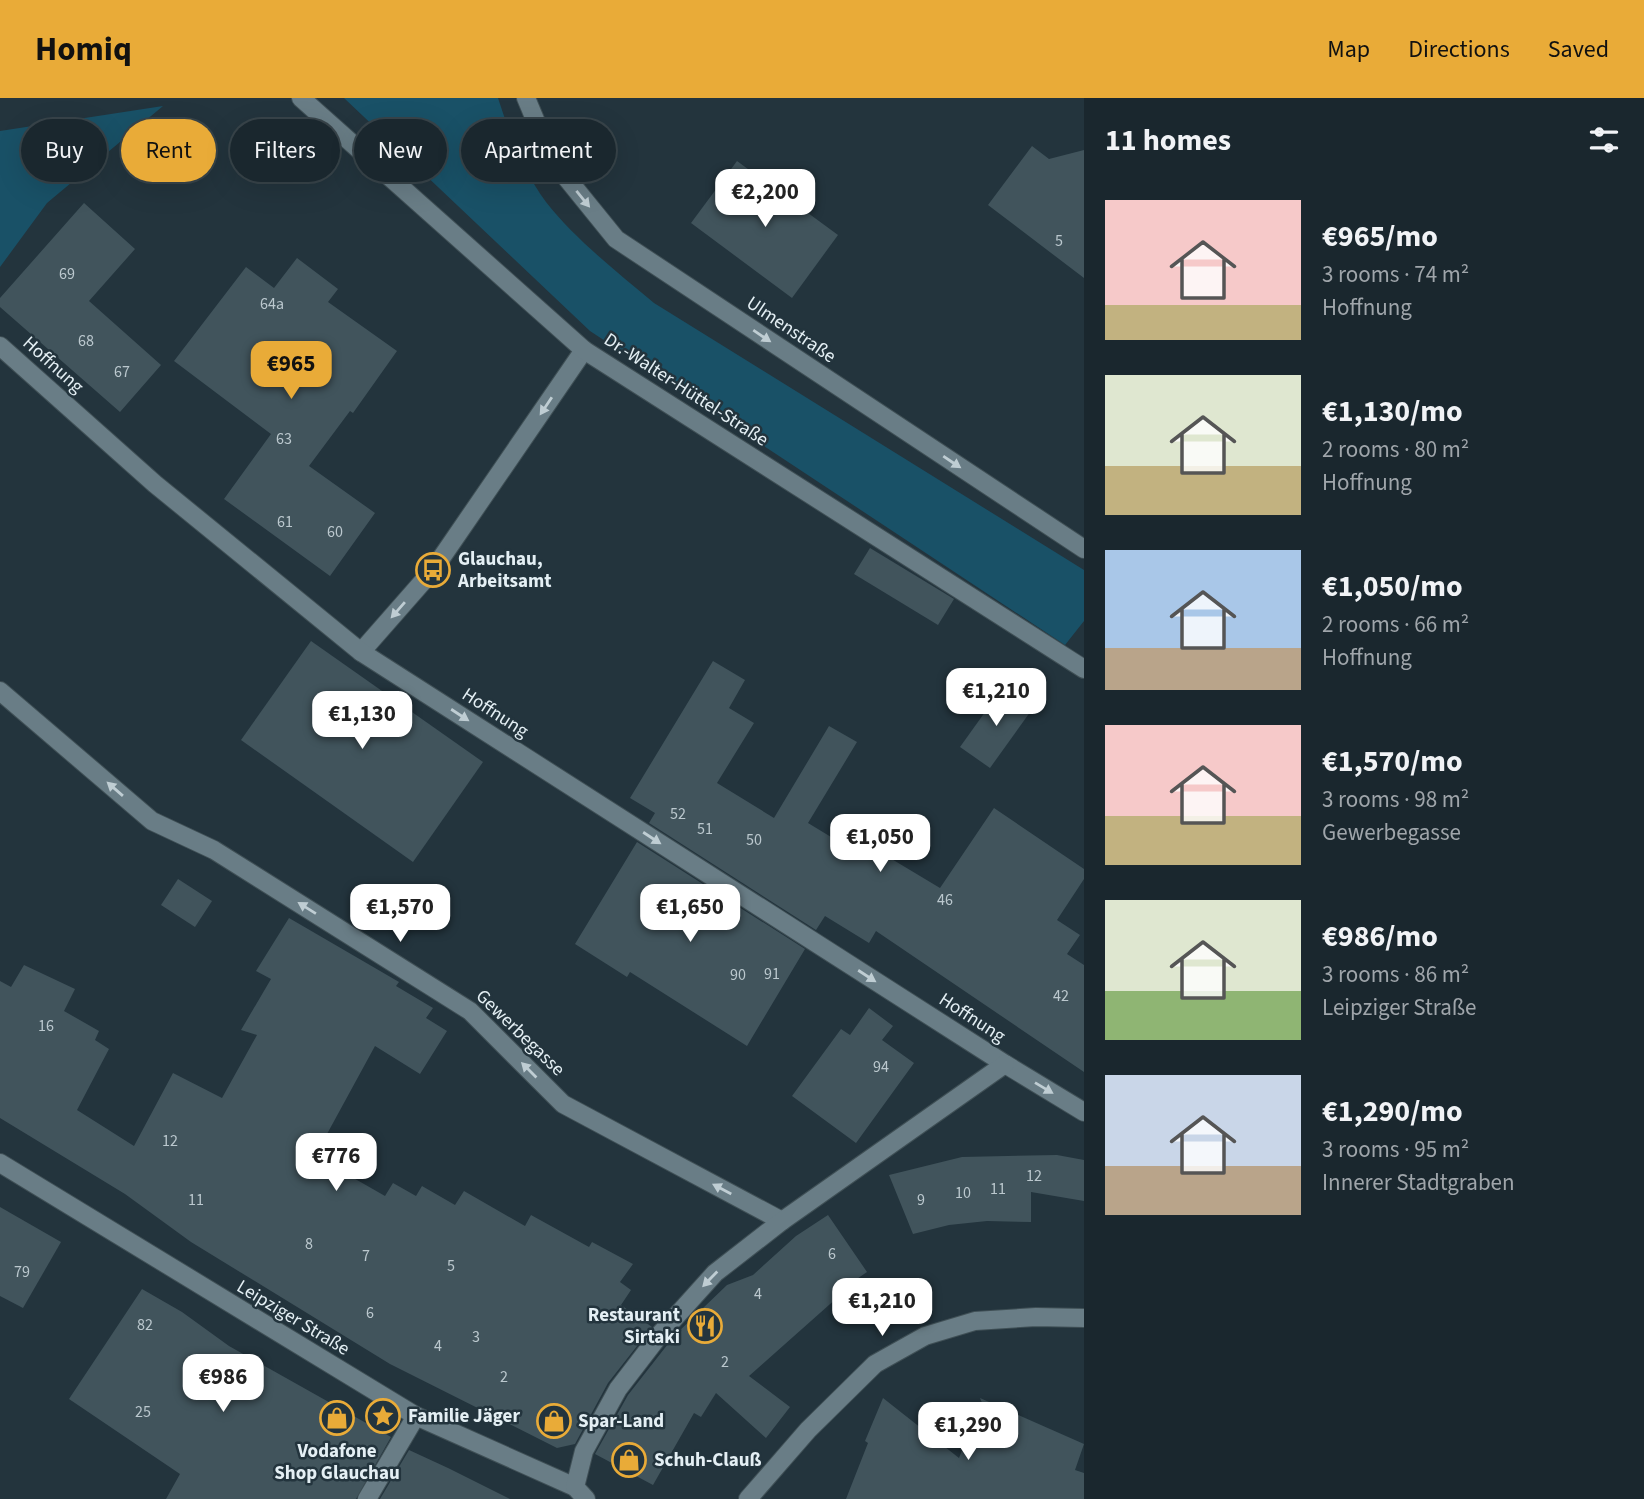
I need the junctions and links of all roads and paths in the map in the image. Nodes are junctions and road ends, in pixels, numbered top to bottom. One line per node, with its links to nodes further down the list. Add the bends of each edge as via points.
1 (301, 98): 4 (street, Dr.-Walter-Hüttel-Straße)
2 (526, 98): 5 (street, Ulmenstraße, one-way to 5, via 552,160 616,239)
3 (0, 346): 6 (street, Hoffnung, via 155,484)
4 (584, 349): 6 (street, one-way to 6, via 433,570); 7 (street, Dr.-Walter-Hüttel-Straße)
5 (1084, 549)
6 (361, 652): 9 (street, Hoffnung, one-way to 9)
7 (1084, 670)
8 (0, 691): 12 (street, Gewerbegasse, one-way to 8, via 563,1104 470,1011 214,850 152,821)
9 (1005, 1064): 10 (street, Hoffnung, one-way to 10); 12 (street, Hoffnung)
10 (1084, 1112)
11 (0, 1163): 14 (street, Leipziger Straße)
12 (782, 1221): 15 (street, Hoffnung, one-way to 15, via 715,1273 618,1389 584,1451)
13 (1084, 1318): 17 (street, via 975,1321 925,1336 875,1364 808,1430)
14 (416, 1416): 15 (street, Leipziger Straße); 16 (street)
15 (580, 1493)
16 (367, 1499)
17 (748, 1499)

